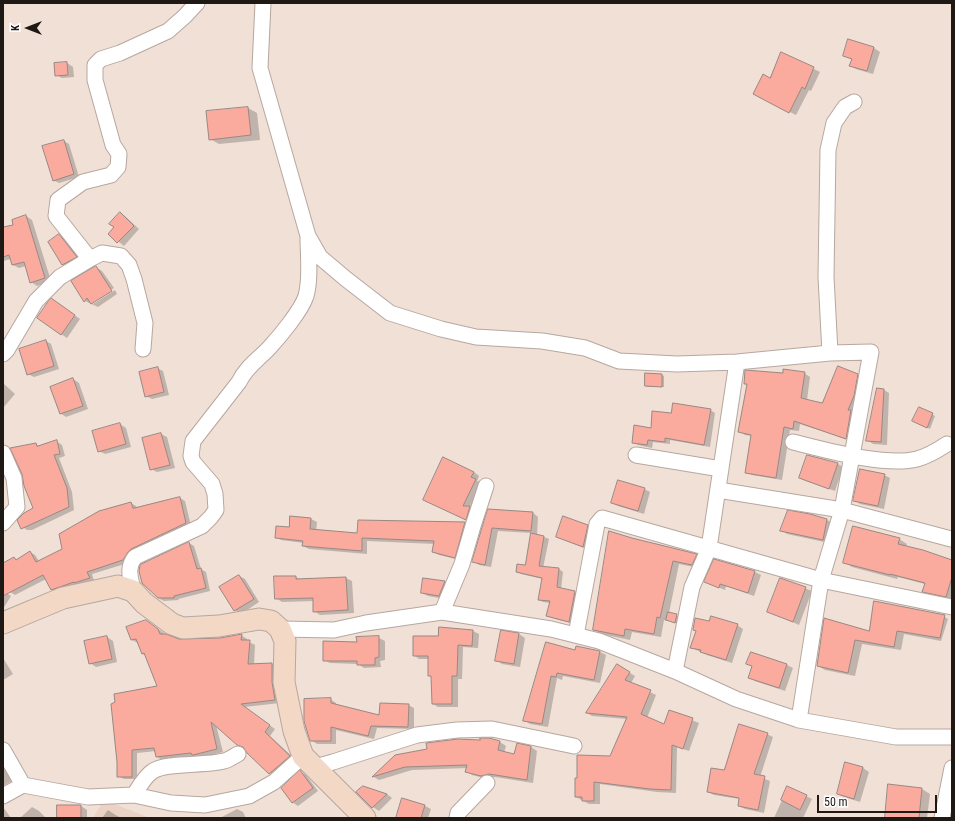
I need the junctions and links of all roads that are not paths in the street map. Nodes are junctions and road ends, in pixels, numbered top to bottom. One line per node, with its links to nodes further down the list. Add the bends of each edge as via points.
1 (197, 3): 5 (street, via 168,31 101,59 95,66 95,80 119,154 118,168 111,175 82,182 58,200 56,216)
2 (263, 3): 4 (street, via 260,68)
3 (854, 102): 7 (street, via 845,107 834,123 828,150 826,277)
4 (308, 236): 9 (street, via 320,257 390,313 441,329 476,338 542,341 585,348 619,361 677,364); 23 (street, via 306,298 287,326 244,373 193,441 192,462 212,484 216,510 202,526 135,557 130,569)
5 (90, 259): 6 (street, via 102,253 110,254 121,256 129,265 145,323); 8 (street, via 60,277 36,301 8,350)
6 (143, 349)
7 (830, 353): 9 (street); 14 (street, via 871,352)
8 (3, 354)
9 (737, 362): 15 (street)
10 (792, 442): 14 (street)
11 (947, 444): 14 (street, via 933,453 906,461)
12 (3, 453): 19 (street, via 14,478 17,507)
13 (636, 455): 15 (street)
14 (853, 456): 18 (street)
15 (721, 469): 17 (street)
16 (486, 486): 25 (street, via 462,564)
17 (718, 490): 18 (street); 21 (street)
18 (842, 510): 20 (street); 22 (street)
19 (3, 522)
20 (951, 539)
21 (709, 548): 22 (street); 28 (street, via 602,518 597,524); 29 (street, via 692,587)
22 (821, 580): 24 (street); 30 (street)
23 (133, 590): 26 (street, via 118,586 63,598); 27 (street, via 144,603 172,624 183,628 219,626 259,619 271,621)
24 (952, 607)
25 (442, 612): 27 (street, via 334,630); 28 (street, via 551,629)
26 (3, 623)
27 (280, 629): 35 (street, via 285,641 284,682 294,731)
28 (576, 636): 29 (street, via 599,641)
29 (675, 671): 30 (street, via 736,699)
30 (799, 720): 31 (street, via 896,737)
31 (952, 737)
32 (574, 746): 35 (street, via 492,729 457,730 417,734 333,762)
33 (3, 750): 38 (street)
34 (238, 754): 39 (street, via 225,761 154,770)
35 (309, 761): 39 (street, via 249,796 204,805 171,803); 41 (street)
36 (952, 768): 43 (street)
37 (487, 783): 42 (street, via 458,813)
38 (23, 785): 39 (street, via 88,797); 40 (street)
39 (134, 795)
40 (3, 796)
41 (365, 818)
42 (457, 818)
43 (942, 818)

